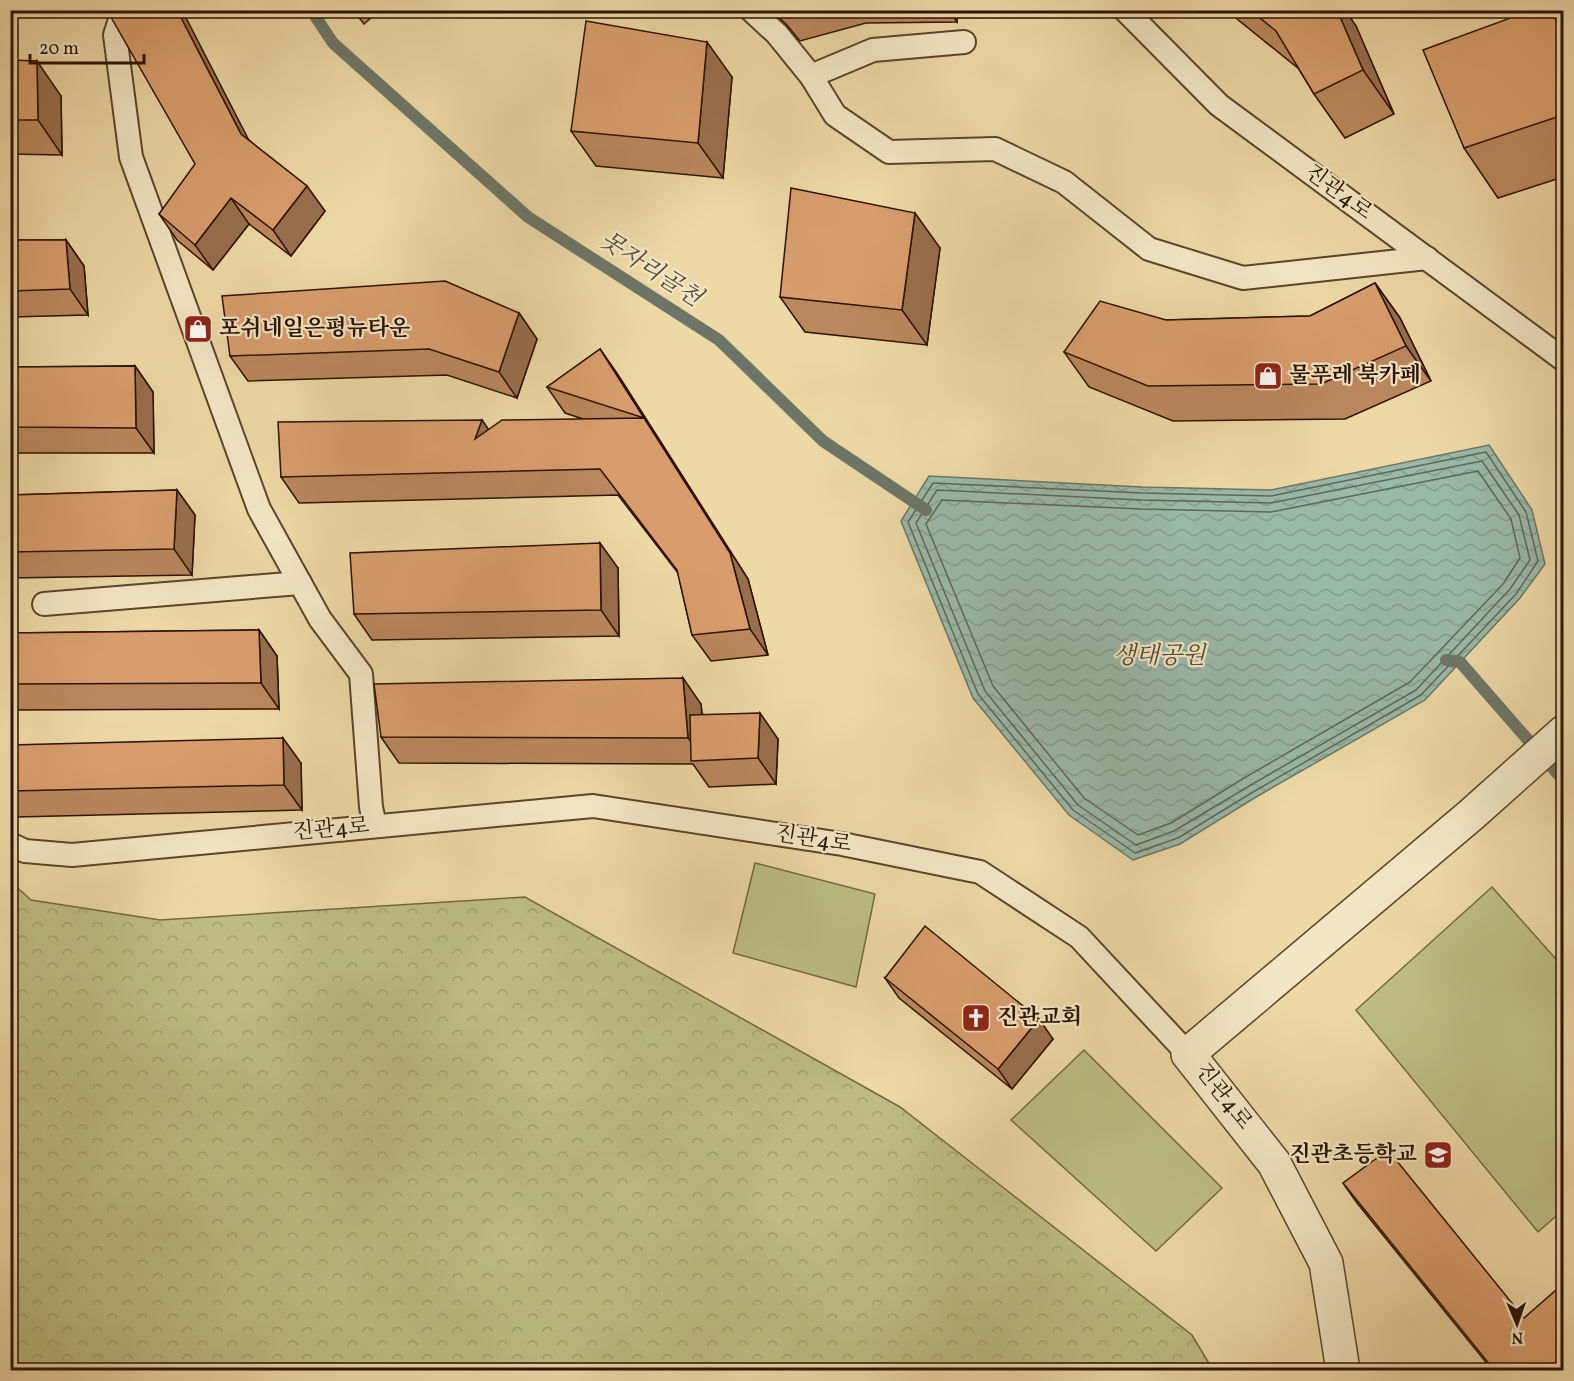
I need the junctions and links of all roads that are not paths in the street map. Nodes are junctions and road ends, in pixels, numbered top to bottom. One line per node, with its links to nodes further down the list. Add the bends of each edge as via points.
1 (123, 10): 8 (lane, via 115,35 131,157 259,509)
2 (751, 10): 5 (lane, via 777,34)
3 (1125, 10): 6 (lane, 진관4로, via 1219,105)
4 (964, 42): 5 (lane, via 873,50)
5 (811, 76): 6 (lane, via 835,115 890,152 995,149 1064,182 1149,249 1244,278)
6 (1427, 258): 7 (lane, 진관4로)
7 (1563, 360)
8 (300, 583): 9 (lane); 11 (lane, via 320,619 361,675)
9 (44, 604)
10 (1563, 732): 13 (street, via 1471,815)
11 (375, 826): 12 (lane, 진관4로, via 72,855 25,850); 13 (lane, 진관4로, via 593,806 842,844 980,872 1079,937)
12 (10, 844)
13 (1188, 1053): 14 (street, 진관4로, via 1274,1163 1326,1263)
14 (1343, 1371)

